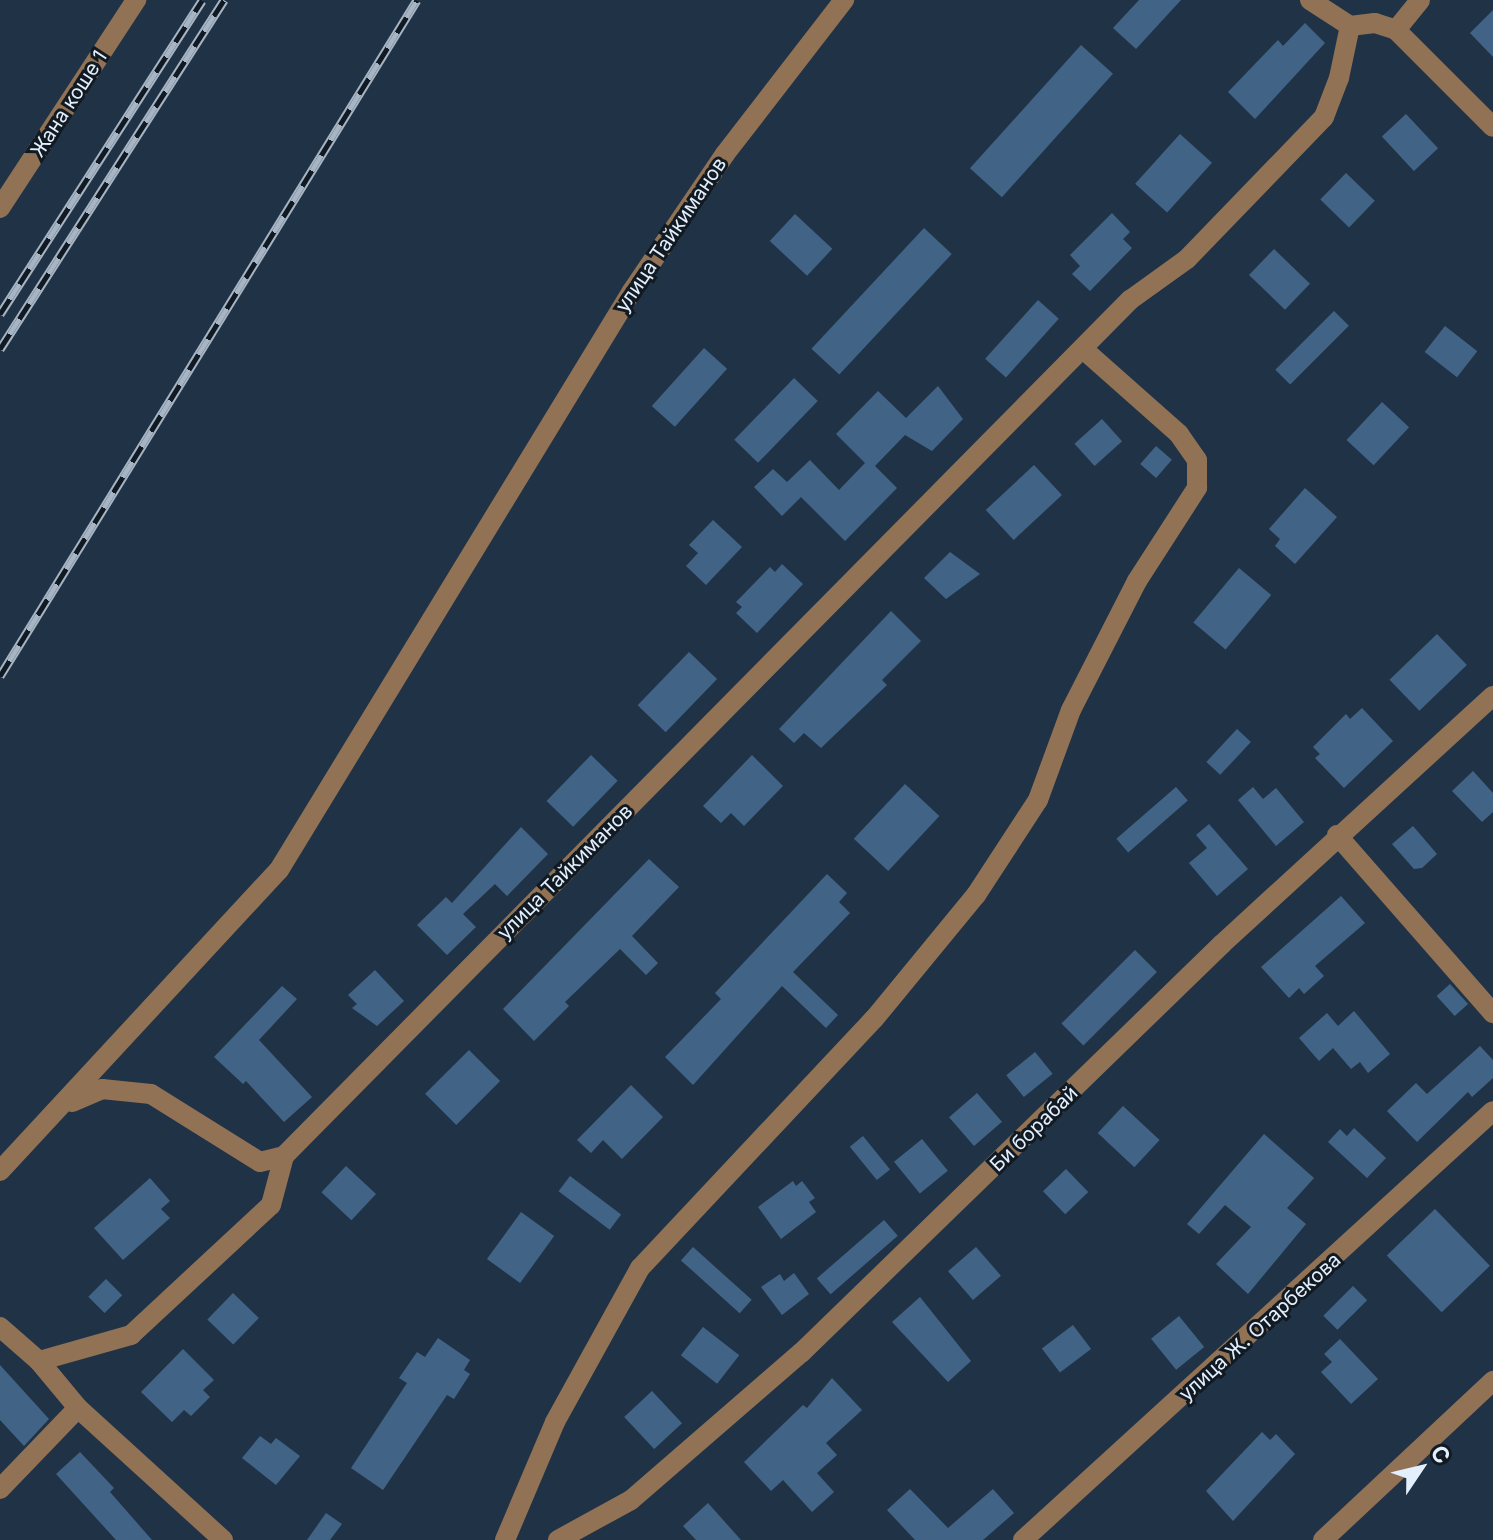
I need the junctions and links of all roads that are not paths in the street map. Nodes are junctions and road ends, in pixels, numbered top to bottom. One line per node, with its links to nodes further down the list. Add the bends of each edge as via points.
1 (136, 0): 8 (street, Жана коше 1)
2 (844, 0): 13 (street, улица Тайкиманов, via 725,154 632,291 279,870)
3 (1310, 0): 5 (street)
4 (1420, 0): 6 (street)
5 (1350, 26): 6 (street, via 1375,23); 9 (street, улица Тайкиманов, via 1324,117 1187,259 1130,300)
6 (1396, 30): 7 (street)
7 (1493, 127)
8 (0, 208)
9 (1084, 350): 15 (street, улица Тайкиманов); 23 (street, via 1179,434 1197,460 1197,488 1137,581 1071,710 1038,800 1000,859 874,1019 640,1268 555,1422)
10 (1493, 696): 11 (street, Би борабай)
11 (1337, 835): 12 (street); 24 (street, Би борабай, via 801,1353 631,1500)
12 (1493, 1013)
13 (58, 1108): 15 (street, via 102,1089 151,1094 260,1162); 16 (street, улица Тайкиманов)
14 (1493, 1111): 25 (street, улица Ж. Отарбекова)
15 (284, 1156): 18 (street, улица Тайкиманов, via 271,1205 131,1335)
16 (0, 1171)
17 (0, 1327): 18 (street)
18 (39, 1361): 20 (street)
19 (1493, 1381): 26 (street)
20 (78, 1408): 21 (street); 22 (street)
21 (0, 1489)
22 (223, 1540)
23 (505, 1540)
24 (558, 1540)
25 (1023, 1540)
26 (1323, 1540)

